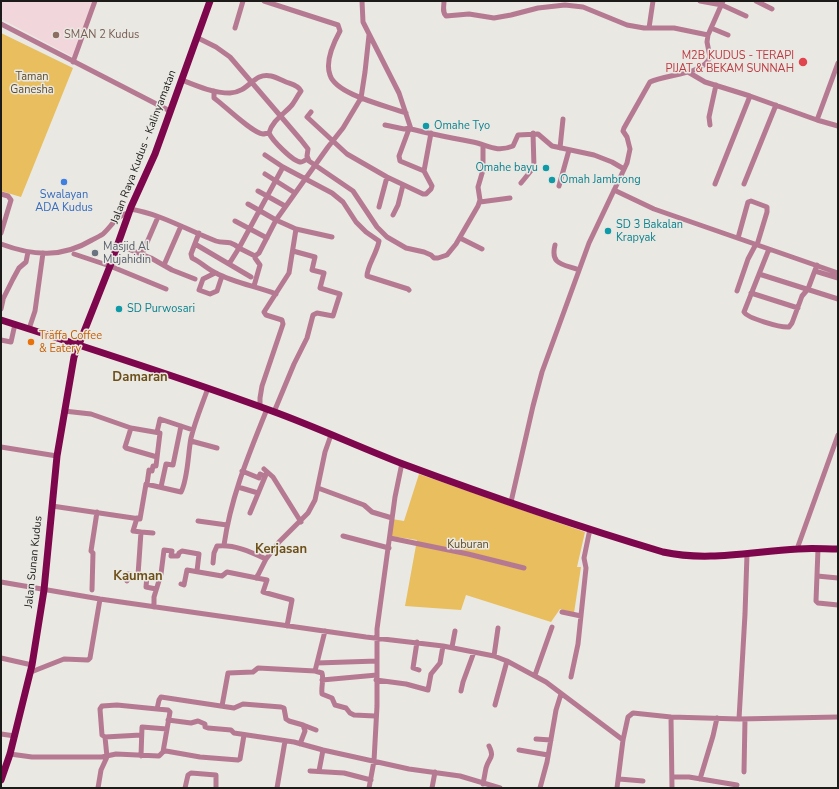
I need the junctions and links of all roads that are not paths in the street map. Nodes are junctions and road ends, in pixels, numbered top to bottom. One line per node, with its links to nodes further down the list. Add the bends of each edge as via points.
1 (95, 1): 23 (street)
2 (210, 1): 22 (main road, Jalan Raya Kudus - Kalinyamatan)
3 (243, 1): 16 (street)
4 (264, 1): 31 (street, via 338,25 340,31 329,61 330,76 339,87)
5 (362, 1): 19 (street, via 362,19)
6 (444, 1): 12 (street, via 444,14 451,17 469,14 494,18 565,5)
7 (585, 1): 12 (street)
8 (653, 1): 17 (street)
9 (700, 1): 11 (street)
10 (756, 1): 13 (street)
11 (723, 3): 14 (street); 18 (street)
12 (584, 8): 17 (street, via 627,26)
13 (772, 9)
14 (746, 16)
15 (1, 24): 23 (street)
16 (235, 28)
17 (649, 28): 20 (street, via 674,28)
18 (711, 28): 20 (street); 21 (street)
19 (369, 34): 31 (street); 35 (street, via 399,93)
20 (708, 35): 25 (street, via 710,60)
21 (728, 35)
22 (198, 38): 26 (main road, Jalan Raya Kudus - Kalinyamatan); 27 (street, via 230,58)
23 (73, 62): 33 (street)
24 (838, 63): 38 (street)
25 (688, 72): 28 (street); 54 (street, via 650,82 623,131 630,149)
26 (182, 80): 29 (street); 33 (main road, Jalan Raya Kudus - Kalinyamatan)
27 (252, 83): 29 (street, via 238,92); 36 (street); 36 (street, via 258,77 272,76 300,89 292,104)
28 (716, 85): 30 (street); 40 (street, via 709,117)
29 (214, 92): 43 (street, via 214,98 256,132)
30 (750, 96): 32 (street); 61 (street)
31 (361, 98): 35 (street); 46 (street)
32 (776, 105): 38 (street); 62 (street)
33 (170, 111): 76 (main road, Jalan Raya Kudus - Kalinyamatan, via 153,160)
34 (311, 112): 46 (street, via 307,117)
35 (406, 113): 42 (street)
36 (280, 116): 43 (street); 51 (street, via 308,149)
37 (562, 119): 48 (street)
38 (817, 120): 41 (street)
39 (385, 125): 42 (street, via 397,129)
40 (710, 125)
41 (838, 126)
42 (410, 128): 44 (street); 55 (street, via 399,156 400,161)
43 (269, 133): 51 (street, via 297,160 302,162)
44 (431, 133): 47 (street); 55 (street)
45 (533, 133): 47 (street, via 518,135 510,147 493,148); 48 (street, via 541,135 549,144); 60 (street, via 534,167)
46 (333, 141): 52 (street); 57 (street, via 346,154)
47 (483, 145): 71 (street, via 483,170 478,187)
48 (560, 148): 49 (street)
49 (569, 150): 54 (street, via 589,153); 64 (street)
50 (265, 155): 53 (street)
51 (307, 159): 52 (street)
52 (316, 165): 58 (street); 88 (street, via 353,191 377,227 400,245 438,258 446,255)
53 (283, 167): 58 (street); 59 (street)
54 (624, 170): 65 (street)
55 (424, 171): 63 (street, via 432,183 429,192 423,194)
56 (265, 174): 59 (street)
57 (387, 178): 63 (street); 74 (street)
58 (306, 179): 67 (street); 120 (street, via 332,193 366,232 379,240 367,276)
59 (275, 181): 67 (street); 69 (street)
60 (521, 183)
61 (715, 184)
62 (744, 184)
63 (403, 185): 77 (street)
64 (559, 186)
65 (614, 190): 89 (street, via 654,209); 108 (street)
66 (258, 191): 69 (street)
67 (295, 193): 73 (street)
68 (1, 194): 84 (street, via 11,200)
69 (267, 197): 73 (street); 75 (street)
70 (510, 198): 71 (street)
71 (480, 202): 88 (street)
72 (248, 204): 75 (street)
73 (285, 206): 79 (street)
74 (379, 207)
75 (260, 210): 79 (street); 82 (street)
76 (130, 211): 78 (street, via 147,212); 92 (main road, Jalan Raya Kudus - Kalinyamatan); 100 (street, via 121,216 103,234 84,245 65,251)
77 (393, 215)
78 (158, 217): 81 (street); 102 (street)
79 (276, 220): 83 (street); 87 (street)
80 (235, 221): 82 (street)
81 (181, 226): 85 (street); 105 (street)
82 (249, 229): 87 (street); 95 (street)
83 (296, 229): 86 (street); 98 (street)
84 (1, 233)
85 (199, 234): 91 (street); 95 (street, via 217,241 230,242)
86 (332, 237)
87 (267, 238): 103 (street)
88 (460, 238): 96 (street)
89 (738, 238): 94 (street); 94 (street, via 748,202 764,205 767,212)
90 (1, 244): 99 (street)
91 (195, 244): 104 (street); 110 (street, via 191,256)
92 (118, 245): 102 (street); 107 (main road, Jalan Raya Kudus - Kalinyamatan)
93 (555, 245): 108 (street, via 553,257 556,261)
94 (757, 245): 97 (street); 121 (street, via 748,259)
95 (239, 248): 103 (street); 104 (street)
96 (482, 249)
97 (769, 249): 106 (street); 112 (street)
98 (293, 251): 123 (street, via 289,273); 134 (street, via 315,257 312,270 324,273 320,288 340,294 333,316 317,313 313,315 307,338 292,370)
99 (28, 252): 100 (street); 124 (street, via 26,262 19,268)
100 (43, 253): 130 (street, via 35,311)
101 (74, 254): 107 (street)
102 (142, 254): 105 (street)
103 (256, 256): 117 (street, via 260,265)
104 (230, 264): 114 (street)
105 (164, 265): 116 (street)
106 (817, 265): 109 (street); 111 (street)
107 (110, 266): 118 (street); 132 (main road, Jalan Raya Kudus - Kalinyamatan)
108 (579, 270): 155 (street, via 540,379)
109 (815, 270): 115 (street); 119 (street)
110 (215, 273): 113 (street); 113 (street, via 204,279 199,290 210,294 217,291)
111 (838, 273)
112 (759, 274): 119 (street); 122 (street)
113 (222, 276): 117 (street)
114 (251, 277)
115 (838, 278)
116 (195, 279)
117 (254, 286): 123 (street)
118 (166, 289)
119 (808, 289): 125 (street); 126 (street, via 802,296)
120 (409, 290)
121 (737, 291)
122 (751, 293): 126 (street); 126 (street, via 744,312 763,321 789,327)
123 (276, 294): 134 (street, via 264,313 282,320 262,386 260,398)
124 (2, 298): 127 (street)
125 (838, 299)
126 (798, 308)
127 (1, 309)
128 (1, 320): 129 (main road)
129 (15, 324): 130 (main road); 131 (street, via 10,342)
130 (29, 329): 132 (main road)
131 (1, 340)
132 (79, 344): 133 (main road); 135 (main road, Jalan Sunan Kudus, via 71,370)
133 (208, 388): 134 (main road); 138 (street)
134 (267, 409): 140 (main road); 148 (street)
135 (64, 411): 137 (street, via 91,414); 145 (main road, Jalan Sunan Kudus)
136 (181, 426): 138 (street); 139 (street, via 160,419); 151 (street, via 173,465 166,464)
137 (131, 428): 139 (street); 146 (street, via 126,448)
138 (193, 430): 142 (street)
139 (157, 432): 146 (street, via 160,433)
140 (331, 435): 147 (main road); 153 (street)
141 (838, 435): 172 (street)
142 (191, 441): 144 (street); 151 (street, via 182,492)
143 (1, 447): 145 (street)
144 (217, 448)
145 (57, 456): 156 (main road, Jalan Sunan Kudus)
146 (157, 457): 150 (street, via 156,466 153,466 152,471 149,470)
147 (402, 464): 155 (main road); 160 (street)
148 (242, 471): 149 (street, via 259,478 260,474); 152 (street)
149 (265, 472): 154 (street); 162 (street, via 273,477)
150 (147, 484): 151 (street); 159 (street, via 141,518)
151 (162, 487)
152 (238, 487): 154 (street); 163 (street)
153 (318, 488): 160 (street); 162 (street, via 315,500)
154 (258, 493): 158 (street)
155 (510, 502): 164 (main road)
156 (52, 506): 157 (street); 187 (main road, Jalan Sunan Kudus)
157 (97, 512): 159 (street); 188 (street, via 92,551)
158 (250, 513)
159 (138, 518): 165 (street, via 133,531)
160 (392, 518): 168 (street)
161 (198, 521): 163 (street)
162 (301, 522): 175 (street, via 279,542)
163 (227, 526): 169 (street)
164 (590, 529): 174 (main road, via 672,554); 193 (street, via 584,558 586,568)
165 (140, 532): 166 (street); 179 (street)
166 (153, 533)
167 (343, 536): 170 (street)
168 (390, 538): 170 (street); 177 (street)
169 (224, 545): 175 (street, via 246,550); 176 (street, via 217,546)
170 (388, 548): 199 (street)
171 (818, 548): 172 (main road); 173 (main road); 180 (street)
172 (797, 549): 174 (main road)
173 (838, 549)
174 (747, 554): 225 (street)
175 (266, 559): 181 (street)
176 (213, 563)
177 (524, 568)
178 (197, 571): 181 (street, via 222,576 227,572); 185 (street, via 187,570 184,584); 186 (street, via 199,554 182,551 178,556 172,556 172,551 165,547)
179 (138, 575): 183 (street, via 128,574); 186 (street, via 147,576 146,587)
180 (817, 576): 182 (street); 190 (street, via 816,602)
181 (256, 578): 194 (street, via 267,580 263,592 292,600)
182 (838, 578)
183 (127, 581)
184 (1, 582): 187 (street)
185 (181, 584)
186 (156, 589): 191 (street)
187 (44, 590): 189 (street); 209 (main road, Jalan Sunan Kudus)
188 (92, 590)
189 (100, 599): 191 (street); 209 (street, via 90,658 64,659)
190 (838, 605)
191 (154, 607): 194 (street)
192 (562, 612): 193 (street)
193 (581, 616): 213 (street)
194 (287, 626): 197 (street)
195 (552, 627): 212 (street)
196 (498, 628): 204 (street)
197 (326, 631): 199 (street); 208 (street)
198 (455, 632): 202 (street)
199 (377, 638): 200 (street); 206 (street)
200 (417, 642): 201 (street); 210 (street, via 413,668)
201 (443, 646): 202 (street); 214 (street, via 440,663 431,674 428,690)
202 (452, 647): 203 (street)
203 (474, 652): 204 (street); 216 (street)
204 (494, 656): 207 (street)
205 (1, 658): 209 (street)
206 (377, 661): 208 (street); 214 (street)
207 (507, 661): 212 (street); 219 (street)
208 (317, 663): 211 (street)
209 (32, 668): 233 (main road, Jalan Sunan Kudus)
210 (419, 670)
211 (316, 671): 215 (street, via 322,673); 218 (street, via 258,668 253,672 228,674)
212 (535, 675): 217 (street)
213 (571, 677)
214 (377, 678): 215 (street); 221 (street)
215 (322, 680): 221 (street, via 322,694 332,698 335,705 346,708 354,715)
216 (461, 691)
217 (561, 694): 237 (street); 238 (street)
218 (222, 706): 220 (street, via 161,697); 227 (street, via 234,708 243,704 283,707 289,721)
219 (495, 706)
220 (157, 709): 226 (street, via 169,711); 234 (street, via 102,706 102,735)
221 (375, 716): 248 (street)
222 (671, 717): 224 (street); 238 (street, via 630,714); 253 (street)
223 (838, 717): 225 (street)
224 (717, 718): 225 (street); 255 (street)
225 (742, 719): 252 (street)
226 (168, 720): 228 (street); 232 (street, via 201,722 208,728 231,730)
227 (304, 726): 229 (street); 239 (street, via 305,731)
228 (167, 729): 231 (street, via 143,726); 243 (street)
229 (316, 730)
230 (1, 734): 233 (street)
231 (141, 735): 234 (street); 246 (street)
232 (244, 735): 236 (street); 243 (street, via 242,753 238,760)
233 (15, 736): 244 (main road, Jalan Sunan Kudus)
234 (105, 737): 247 (street)
235 (536, 738): 237 (street)
236 (284, 740): 239 (street); 264 (street)
237 (550, 740): 245 (street)
238 (623, 740): 254 (street)
239 (300, 744): 241 (street)
240 (489, 746): 259 (street, via 492,757 486,767)
241 (323, 750): 248 (street); 249 (street)
242 (519, 750): 245 (street)
243 (163, 752): 246 (street, via 158,756)
244 (10, 754): 247 (street, via 32,757); 256 (main road, Jalan Sunan Kudus)
245 (548, 755): 269 (street)
246 (141, 756): 247 (street, via 116,754)
247 (107, 757): 261 (street, via 101,770)
248 (374, 761): 251 (street); 257 (street)
249 (319, 771): 250 (street); 257 (street, via 344,773)
250 (310, 772)
251 (435, 772): 259 (street, via 460,776); 266 (street)
252 (744, 772)
253 (672, 777): 255 (street); 271 (street)
254 (619, 779): 258 (street); 270 (street)
255 (700, 779): 260 (street)
256 (1, 780)
257 (371, 780): 265 (street)
258 (643, 781)
259 (483, 784): 267 (street)
260 (737, 785)
261 (98, 788)
262 (185, 788): 263 (street, via 188,775 191,773 216,775)
263 (216, 788)
264 (277, 788)
265 (369, 788)
266 (432, 788)
267 (494, 788): 268 (street)
268 (500, 788)
269 (540, 788)
270 (617, 788)
271 (672, 788)

